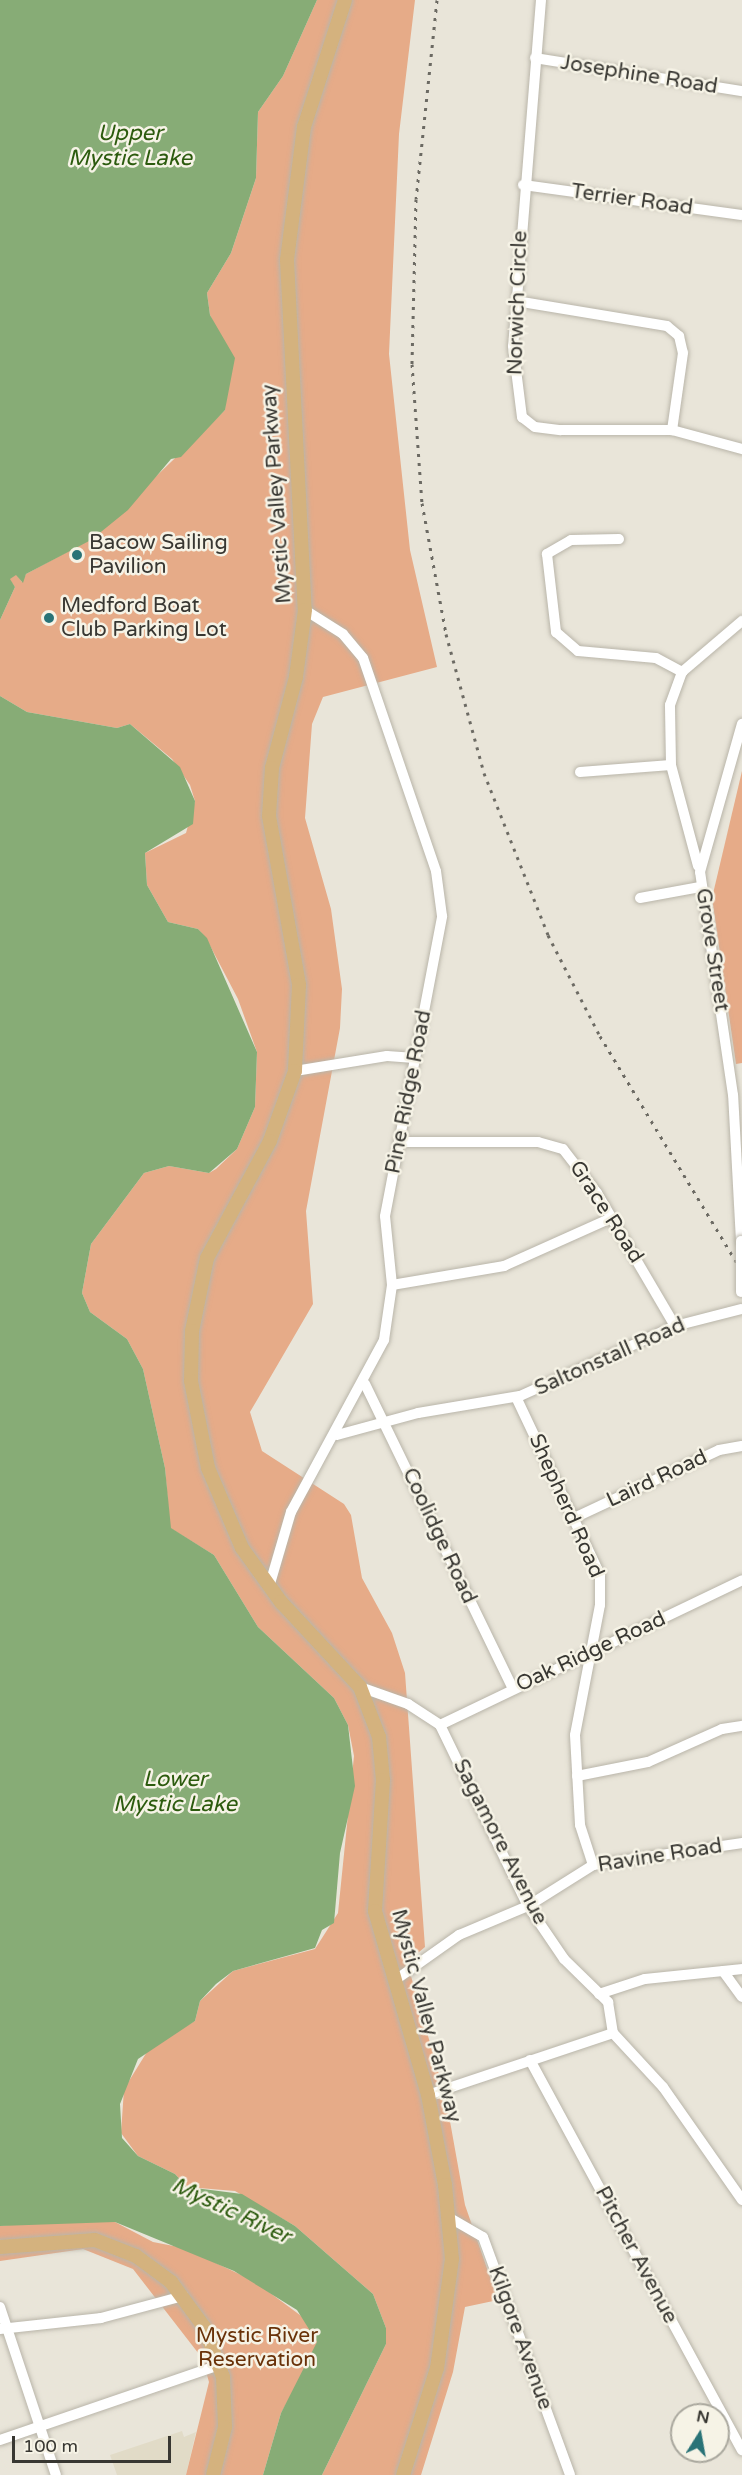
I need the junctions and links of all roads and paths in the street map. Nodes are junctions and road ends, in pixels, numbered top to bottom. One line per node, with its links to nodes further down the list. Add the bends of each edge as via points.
1 (345, 0): 11 (main road, Mystic Valley Parkway, via 304,127 287,249)
2 (542, 0): 3 (street, Norwich Circle)
3 (535, 58): 4 (street, Josephine Road); 5 (street, Norwich Circle)
4 (742, 91)
5 (523, 185): 6 (street, Terrier Road); 7 (street, Norwich Circle)
6 (742, 215)
7 (516, 301): 8 (street, via 667,326 679,336 683,352); 8 (street, Norwich Circle, via 513,346 522,417 535,427 561,430)
8 (672, 430): 9 (street, Norwich Circle)
9 (742, 449)
10 (619, 539): 13 (street, via 571,540 548,554 556,632 578,651 656,658)
11 (305, 610): 20 (street, Pine Ridge Road, via 343,634 363,658 436,871 442,916); 21 (main road, Mystic Valley Parkway, via 296,677 272,768 268,816 299,985)
12 (742, 621): 13 (street, Grove Street)
13 (682, 672): 15 (street, Grove Street, via 670,705)
14 (742, 724): 17 (street, Grove Street)
15 (671, 765): 16 (street); 17 (street, Grove Street)
16 (580, 772)
17 (700, 872): 18 (street, Grove Street)
18 (700, 887): 19 (street); 23 (street, Grove Street, via 728,1062)
19 (640, 898)
20 (415, 1058): 21 (street); 22 (street, Pine Ridge Road)
21 (295, 1071): 38 (main road, Mystic Valley Parkway, via 270,1141 207,1258 192,1340 193,1404 208,1468 228,1521)
22 (399, 1142): 24 (street, Grace Road, via 538,1142 563,1149 584,1173); 26 (street, Pine Ridge Road, via 385,1216)
23 (741, 1201): 25 (street, Grove Street)
24 (609, 1219): 26 (street, via 504,1266); 30 (street, Grace Road)
25 (741, 1241): 27 (street, Grove Street, bridge)
26 (392, 1286): 31 (street, Pine Ridge Road, via 384,1340)
27 (741, 1293): 28 (street, Grove Street)
28 (741, 1309): 29 (street, Grove Street); 30 (street, Saltonstall Road)
29 (742, 1315)
30 (675, 1326): 32 (street, Saltonstall Road)
31 (365, 1384): 33 (street, Coolidge Road); 34 (street, Pine Ridge Road)
32 (516, 1397): 33 (street, Saltonstall Road); 36 (street, Shepherd Road)
33 (386, 1422): 34 (street, Saltonstall Road); 41 (street, Coolidge Road)
34 (337, 1435): 38 (street, Pine Ridge Road, via 291,1512)
35 (742, 1446): 36 (street, Laird Road, via 719,1450)
36 (574, 1518): 39 (street, Shepherd Road, via 600,1575)
37 (742, 1580): 39 (street, Oak Ridge Road)
38 (269, 1587): 40 (main road, Mystic Valley Parkway)
39 (592, 1652): 41 (street, Oak Ridge Road); 44 (street, Shepherd Road, via 575,1736)
40 (360, 1687): 42 (street, via 408,1704); 50 (main road, Mystic Valley Parkway, via 381,1748 375,1911)
41 (513, 1689): 42 (street, Oak Ridge Road)
42 (440, 1725): 47 (street, Sagamore Avenue)
43 (742, 1726): 44 (street, via 648,1762)
44 (577, 1776): 46 (street, Shepherd Road, via 580,1825)
45 (742, 1843): 46 (street, Ravine Road)
46 (593, 1865): 47 (street, Ravine Road)
47 (528, 1906): 50 (street, Ravine Road, via 459,1935); 51 (street, Sagamore Avenue, via 564,1959)
48 (742, 1969): 49 (street)
49 (723, 1971): 51 (street, via 645,1979); 52 (street)
50 (394, 1981): 55 (main road, Mystic Valley Parkway)
51 (599, 1994): 53 (street, Sagamore Avenue, via 608,2002)
52 (742, 1997)
53 (613, 2033): 54 (street); 56 (street, via 663,2087)
54 (530, 2060): 55 (street); 65 (street, Pitcher Avenue)
55 (428, 2095): 57 (main road, Mystic Valley Parkway)
56 (742, 2200)
57 (450, 2218): 68 (main road, Mystic Valley Parkway, via 444,2338); 69 (street, Kilgore Avenue, via 483,2237)
58 (0, 2247): 59 (main road, via 69,2238 106,2242 147,2263)
59 (183, 2296): 61 (street, via 101,2318); 62 (main road, via 204,2327)
60 (0, 2307): 61 (street)
61 (3, 2328): 63 (street)
62 (219, 2365): 63 (street); 66 (main road, via 226,2416)
63 (40, 2426): 64 (street); 67 (street)
64 (0, 2440)
65 (742, 2450)
66 (213, 2474)
67 (56, 2475)
68 (403, 2475)
69 (570, 2475)

